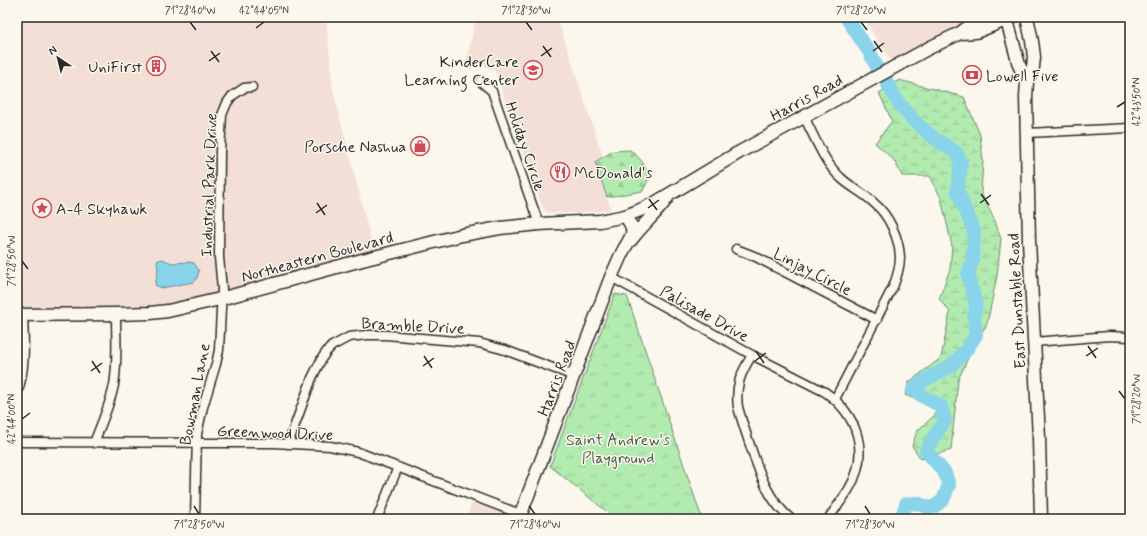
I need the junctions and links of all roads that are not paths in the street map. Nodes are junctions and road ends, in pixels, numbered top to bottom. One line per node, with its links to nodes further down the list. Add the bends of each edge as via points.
1 (985, 17): 4 (street, Harris Road)
2 (1027, 17): 6 (street, East Dunstable Road, via 1034,57)
3 (1009, 18): 4 (street, Harris Road, via 976,32); 6 (street, East Dunstable Road, via 1019,65)
4 (960, 33): 8 (street, Harris Road)
5 (480, 81): 13 (street, Holiday Circle, via 492,91)
6 (1027, 82): 10 (street, East Dunstable Road)
7 (252, 87): 17 (street, Industrial Park Drive, via 244,88 232,96 222,115)
8 (804, 116): 11 (street, Harris Road); 20 (street, via 832,168 844,181 881,210 887,217 894,235 900,258 898,273)
9 (1130, 128): 10 (street)
10 (1027, 133): 22 (street, East Dunstable Road)
11 (671, 193): 12 (street, Harris Road); 14 (street, Harris Road, via 662,207)
12 (625, 216): 13 (street, Northeastern Boulevard, via 600,222); 14 (street, Harris Road, via 623,226)
13 (538, 224): 17 (street, Northeastern Boulevard, via 455,237)
14 (627, 245): 16 (street, Harris Road)
15 (736, 249): 20 (street, Linjay Circle)
16 (611, 277): 23 (street, Palisade Drive); 24 (street, Harris Road)
17 (220, 299): 18 (street, Northeastern Boulevard, via 168,311); 29 (street, Bowman Lane, via 219,350 198,426)
18 (116, 314): 19 (street, Northeastern Boulevard); 28 (street, via 114,385)
19 (20, 315): 25 (street, via 24,343 23,370)
20 (877, 320): 26 (street)
21 (1130, 337): 22 (street, via 1109,336)
22 (1034, 342): 37 (street, East Dunstable Road)
23 (752, 355): 26 (street, Palisade Drive); 35 (street, via 738,384 738,407 765,487 778,507)
24 (574, 376): 30 (street, Bramble Drive, via 505,350 479,344 386,335 349,337 332,346 322,358); 32 (street, Harris Road)
25 (17, 394)
26 (835, 399): 36 (street, Palisade Drive, via 854,425 860,455 850,488)
27 (17, 442): 28 (street, Greenwood Drive)
28 (94, 443): 29 (street, Greenwood Drive)
29 (197, 444): 30 (street, Greenwood Drive); 33 (street, Bowman Lane)
30 (288, 444): 31 (street, Greenwood Drive, via 346,449)
31 (398, 467): 32 (street, Greenwood Drive); 34 (street)
32 (520, 517)
33 (195, 519)
34 (377, 519)
35 (791, 519)
36 (828, 519)
37 (1041, 519)

